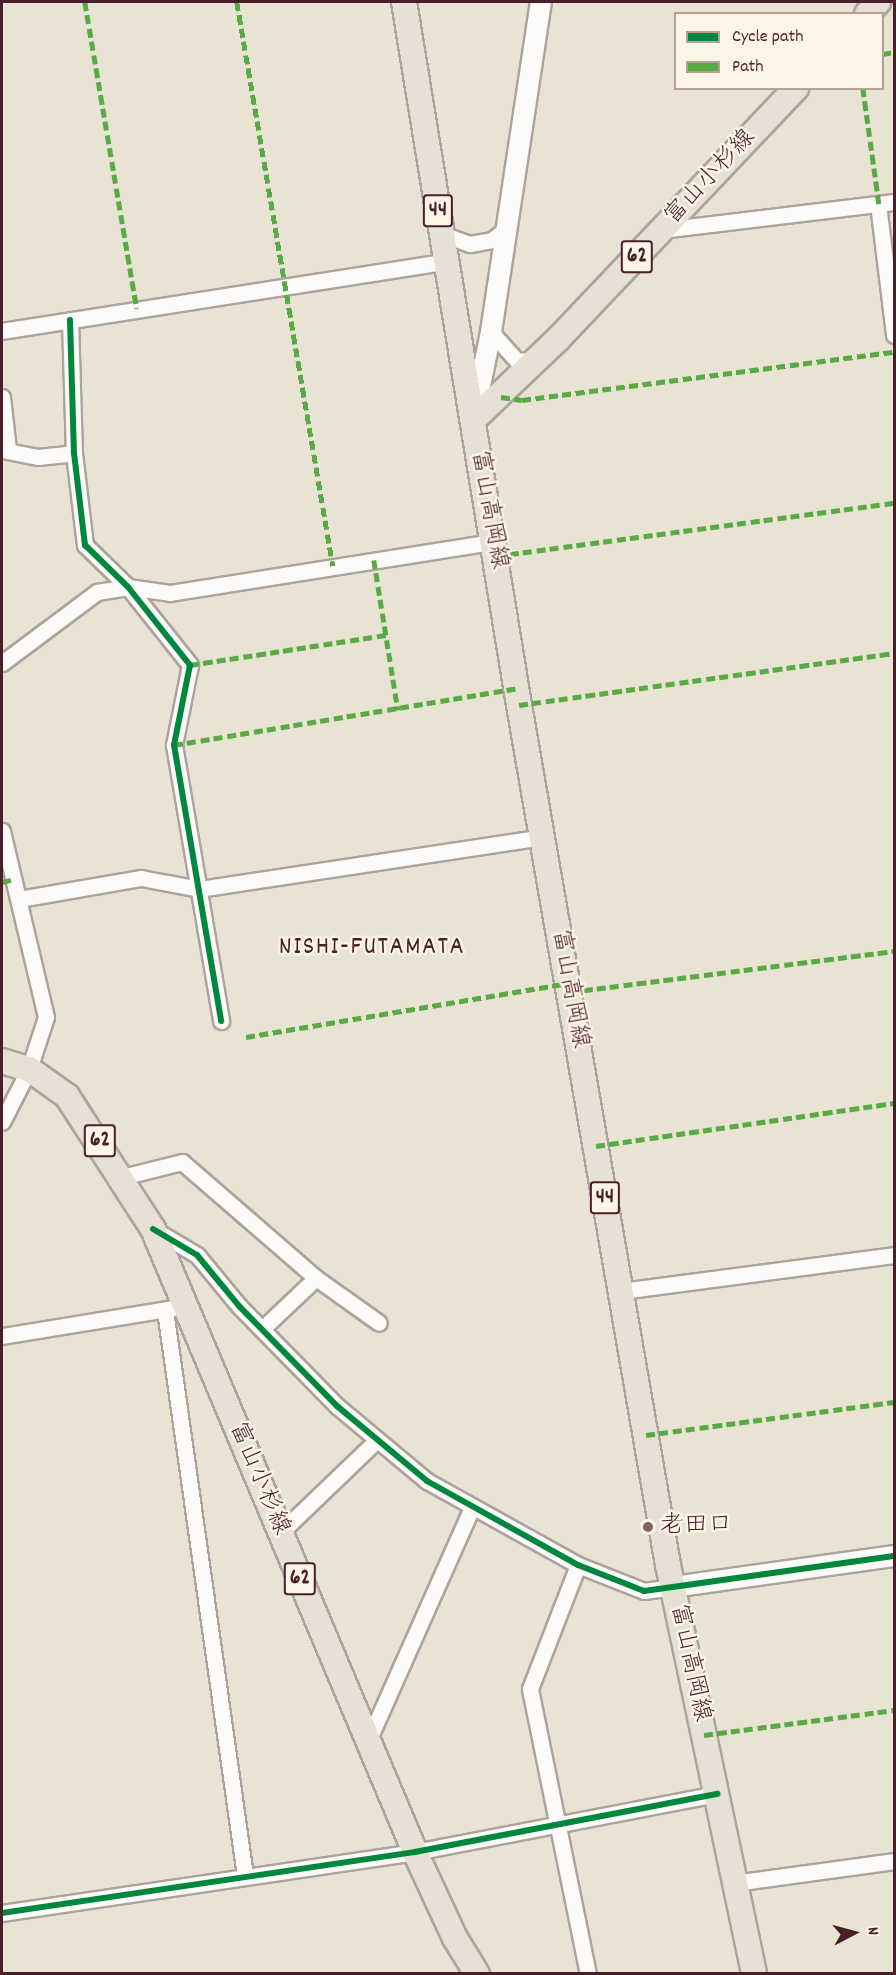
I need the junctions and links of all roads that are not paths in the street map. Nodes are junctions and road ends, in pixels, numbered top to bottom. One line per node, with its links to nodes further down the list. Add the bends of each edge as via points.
1 (404, 2): 8 (main road, 富山高岡線 / 44)
2 (541, 2): 6 (street)
3 (794, 90): 7 (main road, 富山小杉線 / 62)
4 (894, 202): 5 (street)
5 (878, 204): 7 (street); 13 (street)
6 (507, 228): 8 (street, via 492,240 470,244); 12 (street)
7 (662, 230): 14 (main road, 富山小杉線 / 62)
8 (442, 234): 9 (main road, 富山高岡線 / 44)
9 (447, 261): 10 (street); 16 (main road, 富山高岡線 / 44)
10 (70, 320): 11 (street); 18 (street)
11 (2, 331)
12 (491, 332): 14 (street, via 517,361); 16 (street)
13 (894, 335)
14 (538, 359): 16 (main road, 富山小杉線 / 62)
15 (2, 397): 17 (street)
16 (473, 420): 19 (main road, 富山高岡線 / 44)
17 (5, 450): 18 (street, via 38,457)
18 (74, 453): 20 (street, via 85,545)
19 (493, 542): 20 (street, via 170,593); 23 (main road, 富山高岡線 / 44)
20 (128, 587): 21 (street, via 97,592); 24 (street, via 190,665 174,745)
21 (2, 663)
22 (2, 831): 25 (street)
23 (543, 837): 24 (street); 34 (main road, 富山高岡線 / 44)
24 (199, 889): 25 (street, via 141,878); 26 (street)
25 (19, 898): 28 (street, via 46,1017)
26 (221, 1021)
27 (2, 1061): 28 (main road, 富山小杉線 / 62)
28 (29, 1069): 29 (street); 30 (main road, 富山小杉線 / 62, via 67,1096)
29 (2, 1122)
30 (123, 1177): 31 (main road, 富山小杉線 / 62); 33 (street, via 182,1162)
31 (153, 1229): 35 (main road, 富山小杉線 / 62); 37 (street, via 197,1255)
32 (894, 1255): 34 (street)
33 (316, 1278): 36 (street); 37 (street)
34 (621, 1291): 44 (main road, 富山高岡線 / 44)
35 (175, 1308): 38 (street); 41 (main road, 富山小杉線 / 62); 50 (street)
36 (380, 1323)
37 (262, 1329): 39 (street, via 337,1406)
38 (2, 1336)
39 (377, 1440): 40 (street, via 427,1482); 41 (street)
40 (472, 1507): 43 (street); 45 (street)
41 (280, 1532): 45 (main road, 富山小杉線 / 62)
42 (894, 1556): 44 (street)
43 (578, 1565): 44 (street, via 644,1591); 47 (street, via 530,1689)
44 (673, 1587): 46 (main road, 富山高岡線 / 44)
45 (368, 1741): 48 (main road, 富山小杉線 / 62)
46 (717, 1794): 47 (street); 51 (main road, 富山高岡線 / 44)
47 (558, 1827): 48 (street); 54 (street)
48 (415, 1852): 50 (street); 53 (main road, 富山小杉線 / 62, via 455,1938)
49 (894, 1861): 51 (street)
50 (245, 1876): 52 (street)
51 (734, 1883): 55 (main road, 富山高岡線 / 44)
52 (2, 1913)
53 (477, 1974)
54 (588, 1974)
55 (754, 1974)

